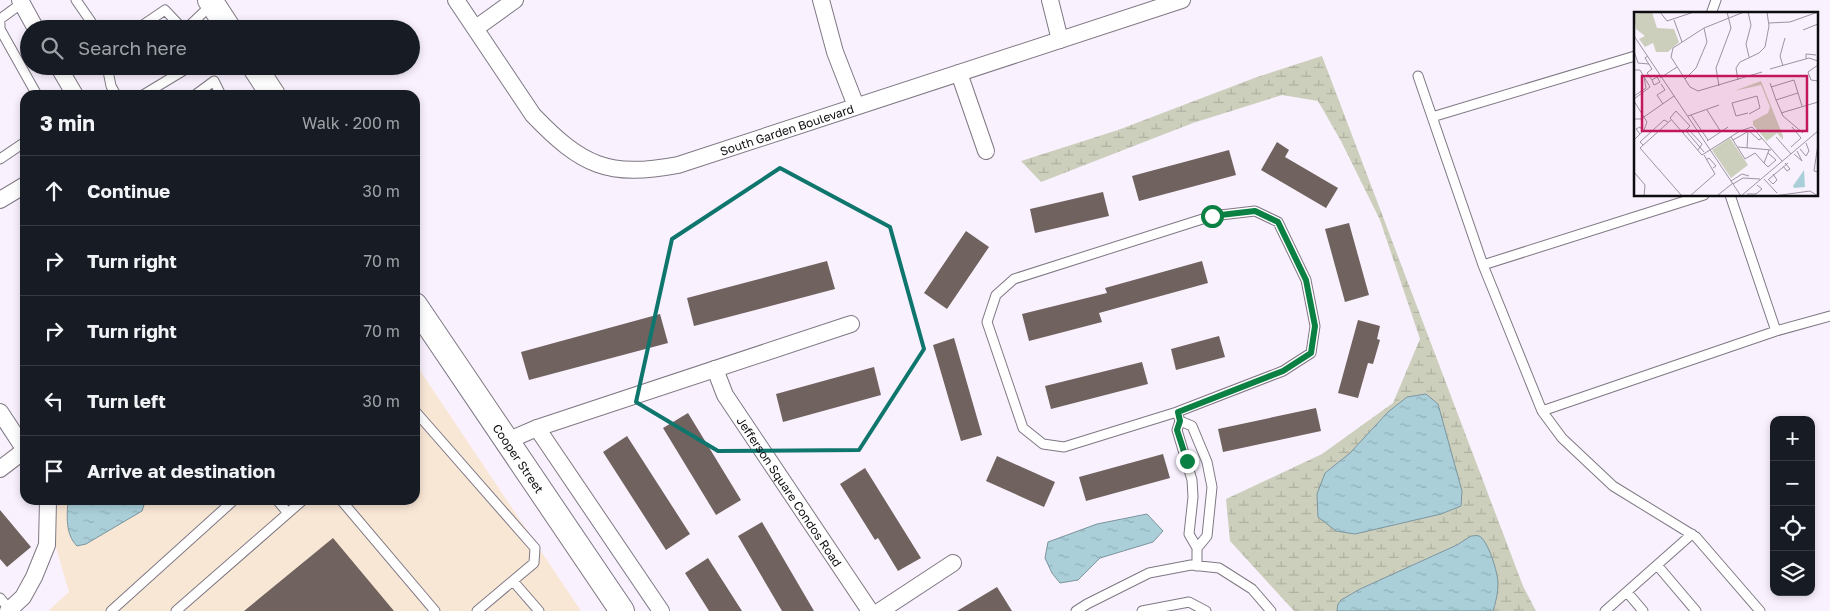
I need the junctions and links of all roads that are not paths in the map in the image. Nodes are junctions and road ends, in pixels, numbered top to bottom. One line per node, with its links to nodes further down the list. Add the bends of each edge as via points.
1 (76, 0): 15 (lane)
2 (169, 0): 11 (lane)
3 (456, 0): 21 (street, South Garden Boulevard)
4 (514, 0): 21 (street)
5 (821, 0): 39 (street, via 835,52)
6 (1050, 0): 22 (street)
7 (1182, 0): 22 (street, South Garden Boulevard)
8 (1716, 0): 12 (lane)
9 (214, 1): 18 (lane); 19 (street)
10 (21, 2): 13 (lane); 14 (street)
11 (165, 10): 16 (lane); 17 (lane)
12 (1712, 12)
13 (0, 20)
14 (31, 20)
15 (90, 20)
16 (150, 20)
17 (175, 20)
18 (194, 20)
19 (224, 20)
20 (0, 24): 24 (lane)
21 (476, 28): 39 (street, South Garden Boulevard, via 533,115 576,153 602,167 616,170 678,165)
22 (1060, 40): 25 (street, South Garden Boulevard)
23 (1634, 56): 40 (lane)
24 (20, 65)
25 (960, 73): 39 (street, South Garden Boulevard); 42 (street)
26 (26, 75): 32 (lane)
27 (63, 75): 33 (street)
28 (109, 75): 34 (lane)
29 (176, 75): 35 (lane)
30 (260, 75): 38 (street)
31 (1418, 76): 40 (lane)
32 (34, 90)
33 (72, 90)
34 (114, 90)
35 (151, 90)
36 (202, 90): 37 (lane, via 214,81)
37 (218, 90)
38 (270, 90)
39 (856, 106)
40 (1432, 117): 48 (lane)
41 (20, 145): 43 (lane)
42 (986, 151)
43 (0, 159)
44 (20, 188): 47 (street)
45 (1701, 196): 48 (lane)
46 (1730, 196): 52 (lane)
47 (0, 200)
48 (1483, 265): 54 (lane)
49 (420, 312): 59 (street, Cooper Street)
50 (1830, 316): 52 (lane)
51 (851, 324): 53 (street)
52 (1776, 331): 54 (lane)
53 (715, 369): 58 (street); 85 (street, Jefferson Square Condos Road, via 725,395)
54 (1542, 411): 69 (lane, via 1562,438 1613,486)
55 (0, 412): 60 (street)
56 (420, 417): 74 (lane, via 535,548 534,563)
57 (1179, 417): 57 (lane, via 1283,371 1311,353 1315,326 1306,280 1278,222 1255,211 1212,216 1014,279 996,295 987,322 1022,428 1043,444 1064,446); 70 (lane, via 1177,430 1192,480 1189,534); 70 (lane, via 1192,426 1207,462 1212,487 1207,536)
58 (537, 428): 59 (street); 84 (street)
59 (507, 441): 83 (street, Cooper Street)
60 (20, 442)
61 (20, 454): 62 (street)
62 (0, 469)
63 (49, 505): 76 (street, via 47,545 34,577 23,597)
64 (228, 505): 79 (lane)
65 (281, 505): 68 (lane)
66 (297, 505): 68 (lane)
67 (345, 505): 81 (lane)
68 (288, 513): 80 (lane)
69 (1692, 534): 72 (lane); 94 (lane)
70 (1198, 548): 73 (lane)
71 (953, 563): 86 (street)
72 (1657, 565): 75 (lane); 93 (lane)
73 (1197, 566): 87 (lane, via 1149,573); 90 (lane, via 1219,568 1252,589)
74 (514, 581): 78 (lane); 82 (lane)
75 (1627, 592): 91 (lane); 92 (lane)
76 (6, 606)
77 (1170, 608): 88 (lane); 89 (lane, via 1189,602)
78 (482, 610)
79 (111, 611)
80 (176, 611)
81 (435, 611)
82 (539, 611)
83 (622, 611)
84 (661, 611)
85 (870, 611)
86 (880, 611)
87 (1076, 611)
88 (1142, 611)
89 (1206, 611)
90 (1271, 611)
91 (1605, 611)
92 (1642, 611)
93 (1696, 611)
94 (1760, 611)

